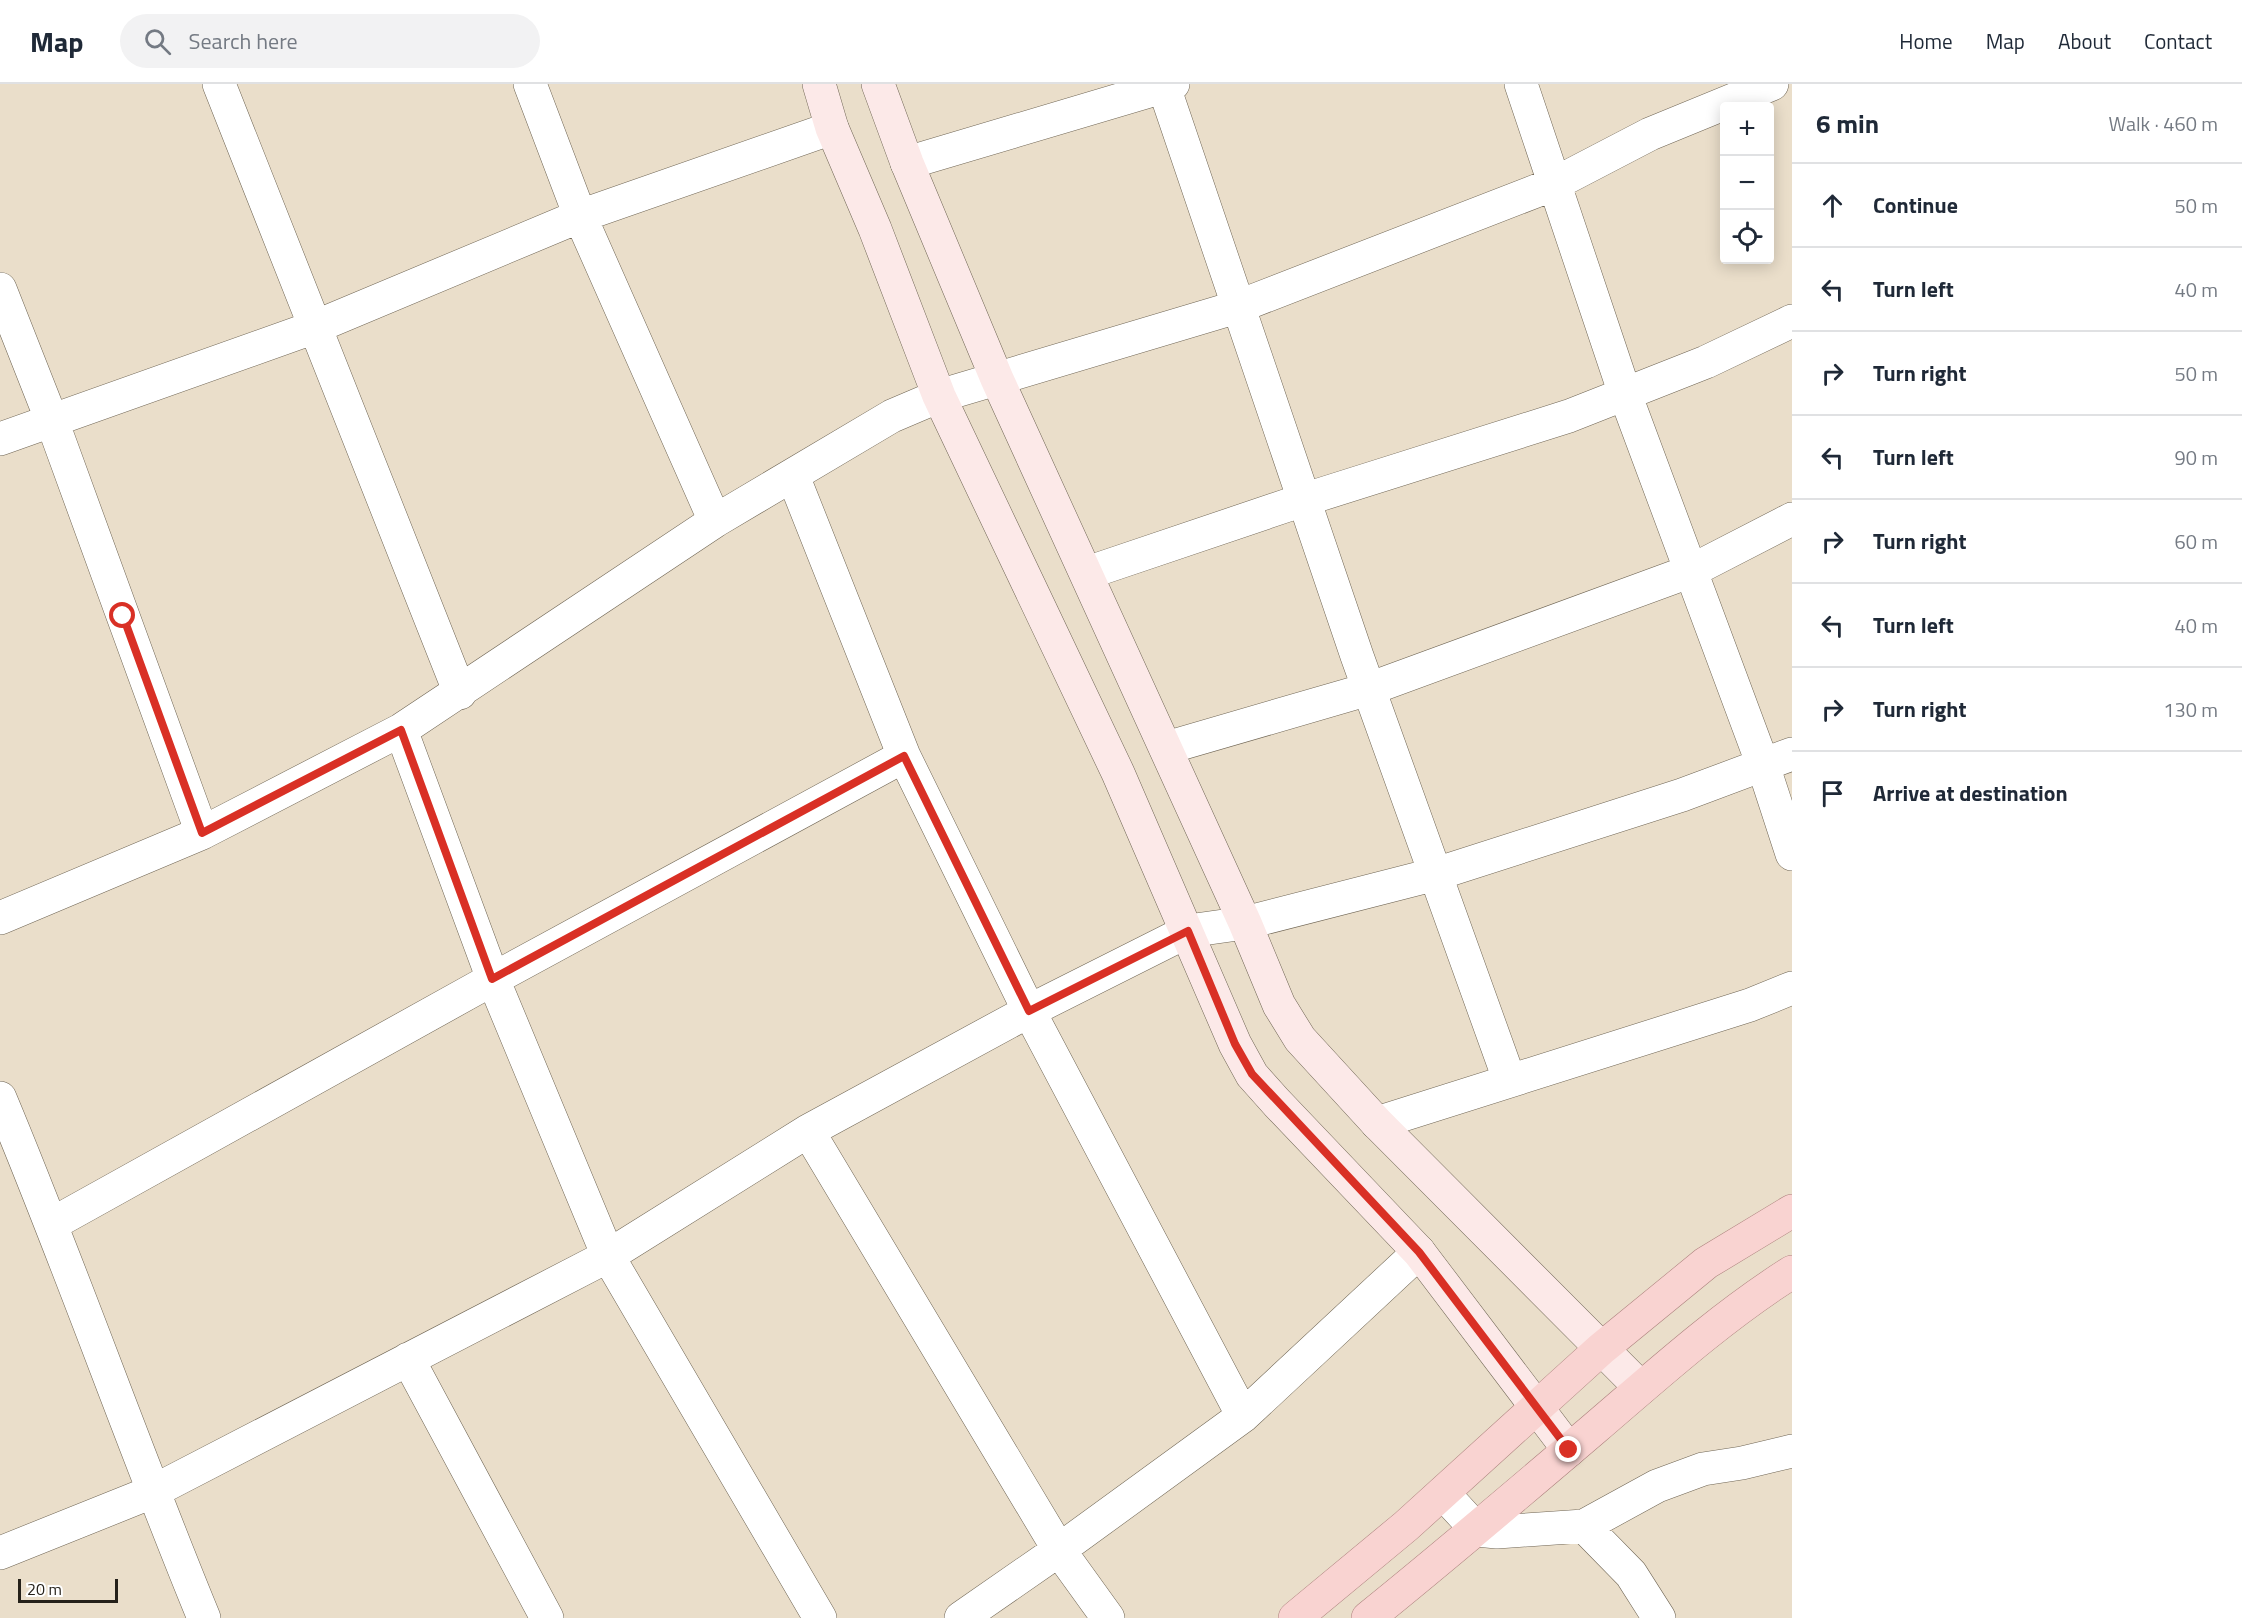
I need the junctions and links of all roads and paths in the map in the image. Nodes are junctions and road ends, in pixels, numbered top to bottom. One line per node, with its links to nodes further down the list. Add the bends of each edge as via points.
1 (219, 84): 15 (street)
2 (530, 84): 11 (street)
3 (819, 84): 8 (street)
4 (878, 84): 9 (street)
5 (1521, 84): 10 (street)
6 (1772, 84): 10 (street, via 1650,134)
7 (1167, 85): 9 (street); 13 (street)
8 (832, 128): 11 (street); 18 (street)
9 (906, 163): 16 (street)
10 (1554, 184): 13 (street); 17 (street)
11 (580, 216): 15 (street); 24 (street)
12 (0, 289): 19 (street)
13 (1237, 307): 16 (street); 22 (street)
14 (1792, 321): 17 (street, via 1706,362)
15 (315, 327): 19 (street); 28 (street)
16 (997, 379): 18 (street); 26 (street)
17 (1625, 394): 22 (street, via 1569,416); 25 (street)
18 (939, 396): 21 (street, via 892,416); 38 (street, via 1078,687)
19 (52, 421): 20 (street); 33 (street)
20 (0, 440)
21 (793, 476): 24 (street); 31 (street)
22 (1302, 500): 26 (street); 27 (street)
23 (1792, 519): 25 (street)
24 (715, 521): 28 (street)
25 (1691, 571): 27 (street); 32 (street)
26 (1087, 573): 30 (street)
27 (1369, 689): 30 (street); 35 (street)
28 (460, 693): 29 (street)
29 (401, 730): 33 (street); 39 (street)
30 (1166, 748): 37 (street)
31 (904, 756): 39 (street); 41 (street)
32 (1777, 760): 34 (street); 35 (street, via 1682,795)
33 (202, 833): 36 (street)
34 (1792, 854)
35 (1436, 873): 37 (street); 42 (street)
36 (0, 918)
37 (1245, 923): 38 (street); 44 (street, via 1279,1005 1295,1030)
38 (1188, 931): 41 (street); 48 (street, via 1235,1044 1252,1074)
39 (492, 979): 47 (street); 49 (street)
40 (1792, 988): 42 (street, via 1750,1005)
41 (1029, 1011): 45 (street); 55 (street)
42 (1509, 1079): 44 (street)
43 (0, 1098): 47 (street)
44 (1377, 1123): 51 (street)
45 (808, 1131): 49 (street); 62 (street)
46 (1792, 1210): 51 (main road, via 1706,1263)
47 (52, 1224): 58 (street)
48 (1419, 1252): 54 (street); 55 (street)
49 (608, 1256): 52 (street); 66 (street)
50 (1792, 1272): 53 (main road)
51 (1601, 1349): 53 (street); 54 (main road)
52 (408, 1359): 58 (street); 65 (street)
53 (1641, 1388): 56 (main road)
54 (1537, 1409): 56 (street); 59 (main road)
55 (1243, 1416): 62 (street)
56 (1569, 1450): 61 (main road)
57 (1792, 1451): 60 (street, via 1703,1469 1657,1486)
58 (152, 1492): 63 (street); 64 (street)
59 (1443, 1493): 61 (street); 69 (main road)
60 (1584, 1527): 61 (street); 71 (street, via 1631,1574)
61 (1477, 1530): 70 (main road)
62 (1059, 1550): 67 (street); 68 (street)
63 (0, 1553)
64 (204, 1618)
65 (547, 1618)
66 (820, 1618)
67 (961, 1618)
68 (1108, 1618)
69 (1295, 1618)
70 (1368, 1618)
71 (1659, 1618)

